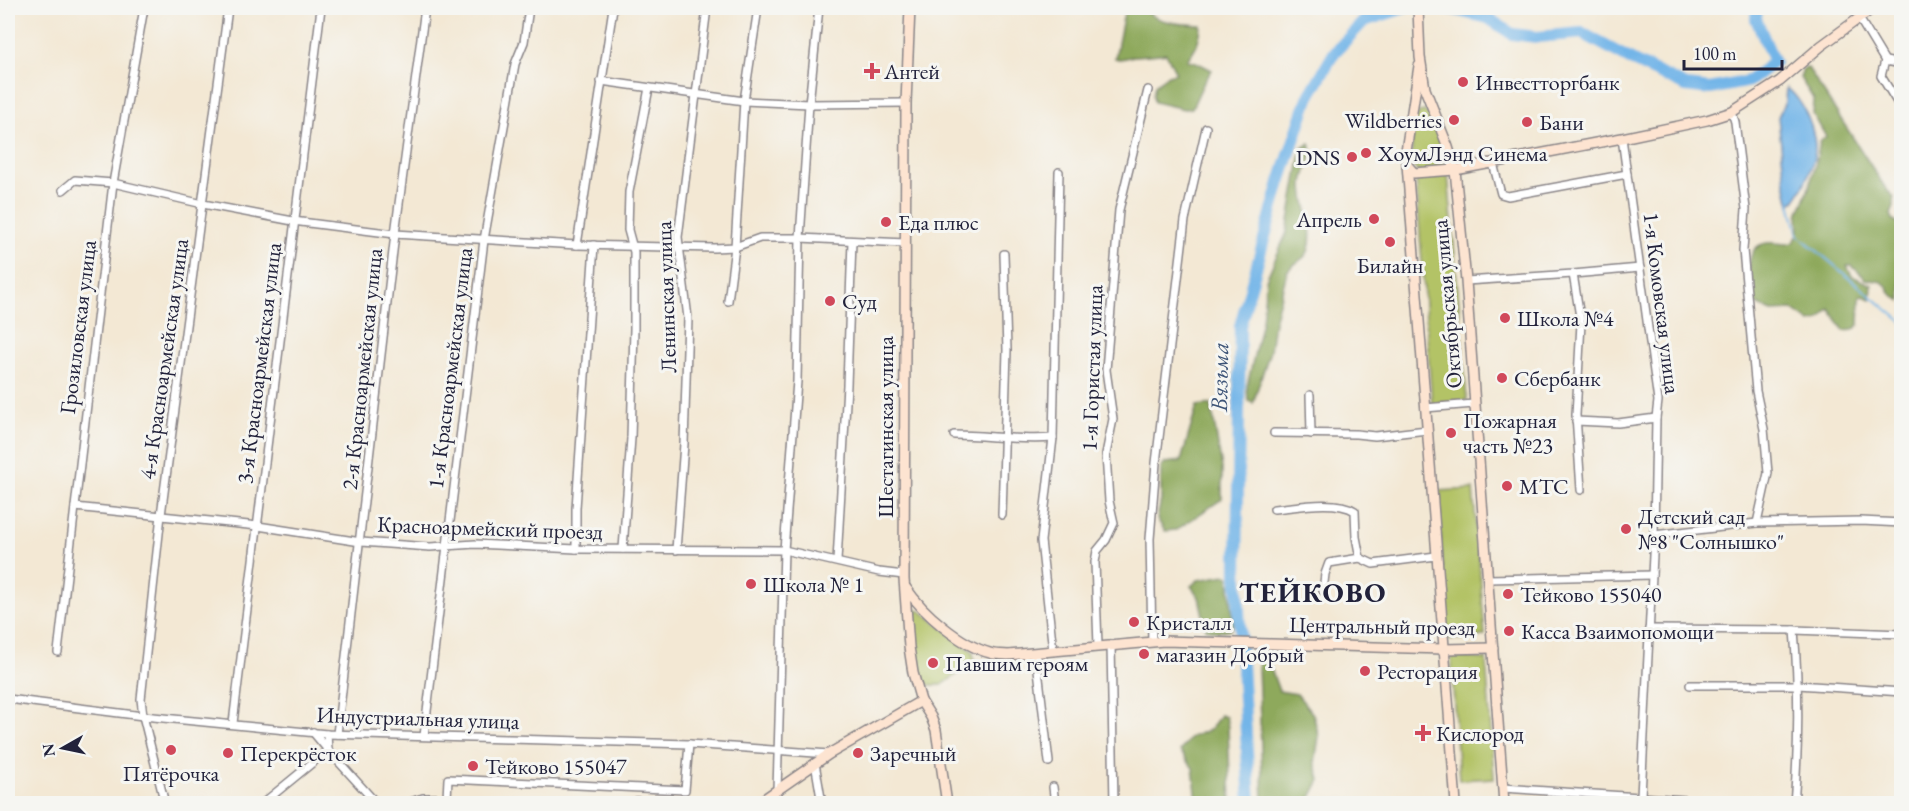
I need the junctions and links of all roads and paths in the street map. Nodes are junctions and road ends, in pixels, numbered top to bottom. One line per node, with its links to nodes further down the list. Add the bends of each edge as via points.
1 (144, 8): 35 (street, Грозиловская улица)
2 (228, 8): 37 (street, 4-я Красноармейская улица)
3 (321, 8): 38 (street, 3-я Красноармейская улица)
4 (424, 8): 39 (street, 2-я Красноармейская улица)
5 (529, 8): 41 (street, 1-я Красноармейская улица, via 524,42 515,64)
6 (613, 8): 17 (street)
7 (707, 8): 20 (street, Ленинская улица)
8 (758, 8): 21 (street)
9 (819, 8): 24 (street)
10 (910, 8): 23 (street, Шестагинская улица)
11 (1873, 8): 13 (street)
12 (1418, 12): 14 (street, Октябрьская улица)
13 (1859, 18): 15 (street); 27 (street, via 1780,81)
14 (1420, 57): 22 (street, Октябрьская улица); 25 (street, Октябрьская улица)
15 (1885, 61): 16 (street); 26 (street, via 1881,76)
16 (1902, 64)
17 (601, 81): 18 (street); 44 (street)
18 (649, 88): 20 (street); 46 (street, via 629,192 628,230)
19 (1148, 90): 95 (street, 1-я Гористая улица, via 1119,210 1109,314 1106,370 1113,419 1106,454 1108,501 1114,523 1097,551 1095,562)
20 (696, 95): 21 (street); 48 (street, Ленинская улица, via 678,237)
21 (744, 101): 24 (street); 47 (street)
22 (1428, 101): 25 (street); 32 (street, Октябрьская улица)
23 (906, 103): 24 (street); 43 (street, Шестагинская улица)
24 (809, 104): 40 (street)
25 (1412, 104): 31 (street, Октябрьская улица)
26 (1902, 110)
27 (1732, 112): 29 (street); 70 (street, via 1746,209 1743,250 1768,473)
28 (1206, 128): 93 (street, via 1185,220 1156,463 1150,539)
29 (1622, 138): 30 (street); 34 (street, 1-я Комовская улица)
30 (1493, 163): 32 (street); 34 (street, via 1501,194 1508,196)
31 (1407, 165): 32 (street, via 1414,173); 56 (street, Октябрьская улица)
32 (1455, 170): 52 (street, Октябрьская улица)
33 (1059, 172): 64 (street)
34 (1627, 174): 50 (street, 1-я Комовская улица)
35 (113, 183): 36 (street, via 75,180); 37 (street); 66 (street, Грозиловская улица)
36 (63, 190)
37 (203, 204): 38 (street); 68 (street, 4-я Красноармейская улица)
38 (293, 221): 39 (street); 72 (street, 3-я Красноармейская улица)
39 (395, 234): 41 (street); 74 (street, 2-я Красноармейская улица)
40 (800, 238): 42 (street); 47 (street, via 759,238); 79 (street, via 797,381)
41 (484, 240): 44 (street); 75 (street, 1-я Красноармейская улица)
42 (852, 242): 43 (street); 82 (street)
43 (904, 243): 83 (street, Шестагинская улица)
44 (577, 245): 45 (street)
45 (594, 245): 46 (street); 76 (street)
46 (632, 245): 48 (street); 77 (street, via 632,406)
47 (735, 247): 48 (street); 53 (street)
48 (680, 248): 78 (street, Ленинская улица, via 688,318)
49 (1004, 254): 63 (street)
50 (1640, 268): 51 (street); 57 (street, 1-я Комовская улица, via 1658,401)
51 (1573, 274): 52 (street); 58 (street, via 1581,323)
52 (1466, 281): 55 (street, Октябрьская улица)
53 (728, 301)
54 (1310, 395): 61 (street)
55 (1474, 404): 56 (street); 85 (street, Октябрьская улица)
56 (1425, 408): 59 (street, Октябрьская улица)
57 (1656, 418): 58 (street, via 1618,423); 73 (street, 1-я Комовская улица)
58 (1576, 421): 65 (street)
59 (1427, 430): 61 (street, via 1375,436); 80 (street, Октябрьская улица)
60 (1274, 433): 61 (street)
61 (1311, 434)
62 (954, 435): 63 (street)
63 (1004, 436): 64 (street); 69 (street)
64 (1053, 438): 98 (street, via 1041,541)
65 (1581, 490)
66 (75, 507): 68 (street, Красноармейский проезд); 99 (street, Грозиловская улица)
67 (1274, 509): 81 (street, via 1347,506 1354,511)
68 (161, 515): 72 (street, Красноармейский проезд); 106 (street, 4-я Красноармейская улица, via 141,699)
69 (1002, 515)
70 (1757, 523): 71 (street); 73 (street)
71 (1902, 524)
72 (258, 526): 74 (street, Красноармейский проезд); 107 (street, 3-я Красноармейская улица)
73 (1654, 535): 84 (street, 1-я Комовская улица)
74 (361, 542): 75 (street, Красноармейский проезд); 110 (street, 2-я Красноармейская улица)
75 (447, 546): 76 (street, Красноармейский проезд); 111 (street, 1-я Красноармейская улица)
76 (576, 549): 77 (street, Красноармейский проезд)
77 (623, 549): 78 (street, Красноармейский проезд)
78 (676, 550): 79 (street, Красноармейский проезд)
79 (784, 550): 82 (street, Красноармейский проезд); 114 (street)
80 (1436, 556): 81 (street, via 1372,564); 97 (street, Октябрьская улица)
81 (1360, 558): 87 (street, via 1329,563)
82 (837, 561): 83 (street, Красноармейский проезд)
83 (904, 575): 86 (street, Шестагинская улица)
84 (1652, 575): 85 (street); 90 (street, 1-я Комовская улица)
85 (1488, 579): 96 (street, Октябрьская улица)
86 (904, 586): 88 (street); 89 (street, Шестагинская улица)
87 (1323, 591)
88 (923, 608): 89 (street); 100 (street, via 952,634 990,654)
89 (906, 609): 105 (street, Шестагинская улица)
90 (1649, 629): 91 (street); 121 (street, 1-я Комовская улица)
91 (1794, 630): 92 (street); 102 (street)
92 (1902, 634)
93 (1152, 642): 94 (street); 97 (street, Центральный проезд)
94 (1111, 645): 95 (street); 130 (street)
95 (1098, 646): 98 (street)
96 (1494, 648): 97 (street, Центральный проезд); 119 (street, Октябрьская улица)
97 (1443, 649): 131 (street, Октябрьская улица)
98 (1053, 651): 100 (street)
99 (58, 652)
100 (1036, 653): 116 (street)
101 (1690, 685): 102 (street)
102 (1798, 685): 103 (street); 134 (street)
103 (1902, 692)
104 (8, 699): 106 (street, Индустриальная улица)
105 (921, 701): 115 (street); 128 (street, Шестагинская улица, via 936,730)
106 (143, 716): 107 (street, Индустриальная улица); 122 (street, 4-я Красноармейская улица)
107 (233, 723): 108 (street, Индустриальная улица)
108 (313, 732): 109 (street, Индустриальная улица); 113 (street)
109 (327, 734): 110 (street, Индустриальная улица); 113 (street)
110 (337, 734): 111 (street, Индустриальная улица)
111 (424, 736): 112 (street, Индустриальная улица)
112 (689, 744): 114 (street, Индустриальная улица); 125 (street, via 685,790 448,779 447,798 423,798)
113 (328, 750): 123 (street); 124 (street)
114 (778, 750): 115 (street, Индустриальная улица); 120 (street)
115 (829, 754): 117 (street)
116 (1049, 762)
117 (815, 763): 120 (street); 127 (street)
118 (1053, 787): 129 (street)
119 (1503, 788): 121 (street); 132 (street, Октябрьская улица)
120 (777, 790): 126 (street)
121 (1641, 796): 133 (street)
122 (165, 804)
123 (262, 804)
124 (377, 804)
125 (404, 804)
126 (757, 804)
127 (822, 804)
128 (947, 804)
129 (1055, 804)
130 (1114, 804)
131 (1456, 804)
132 (1504, 804)
133 (1747, 804)
134 (1794, 804)

